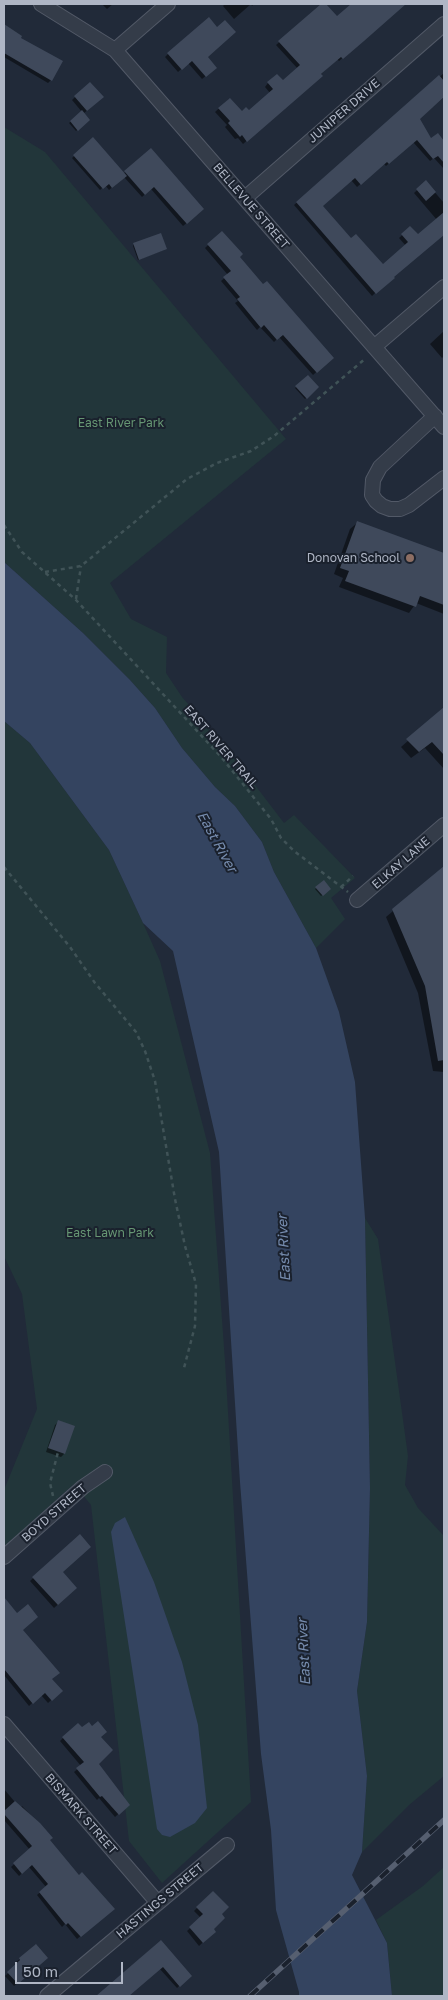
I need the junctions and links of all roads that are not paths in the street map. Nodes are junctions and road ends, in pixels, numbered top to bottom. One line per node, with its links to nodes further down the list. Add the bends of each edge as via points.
1 (41, 4): 4 (street, BELLEVUE STREET)
2 (168, 4): 4 (street)
3 (444, 24): 5 (street, JUNIPER DRIVE)
4 (115, 50): 5 (street, BELLEVUE STREET)
5 (245, 198): 7 (street, BELLEVUE STREET)
6 (444, 287): 7 (street)
7 (374, 347): 8 (street, BELLEVUE STREET)
8 (435, 416): 9 (street, BELLEVUE STREET); 10 (street, via 380,467 372,480 372,495 382,506 400,509)
9 (444, 427)
10 (444, 478)
11 (444, 825): 12 (street, ELKAY LANE)
12 (357, 900)
13 (105, 1472): 14 (street, BOYD STREET, via 83,1487)
14 (4, 1557)
15 (4, 1724): 17 (street, BISMARK STREET)
16 (227, 1845): 17 (street, HASTINGS STREET)
17 (158, 1903): 18 (street, HASTINGS STREET)
18 (47, 1996)

